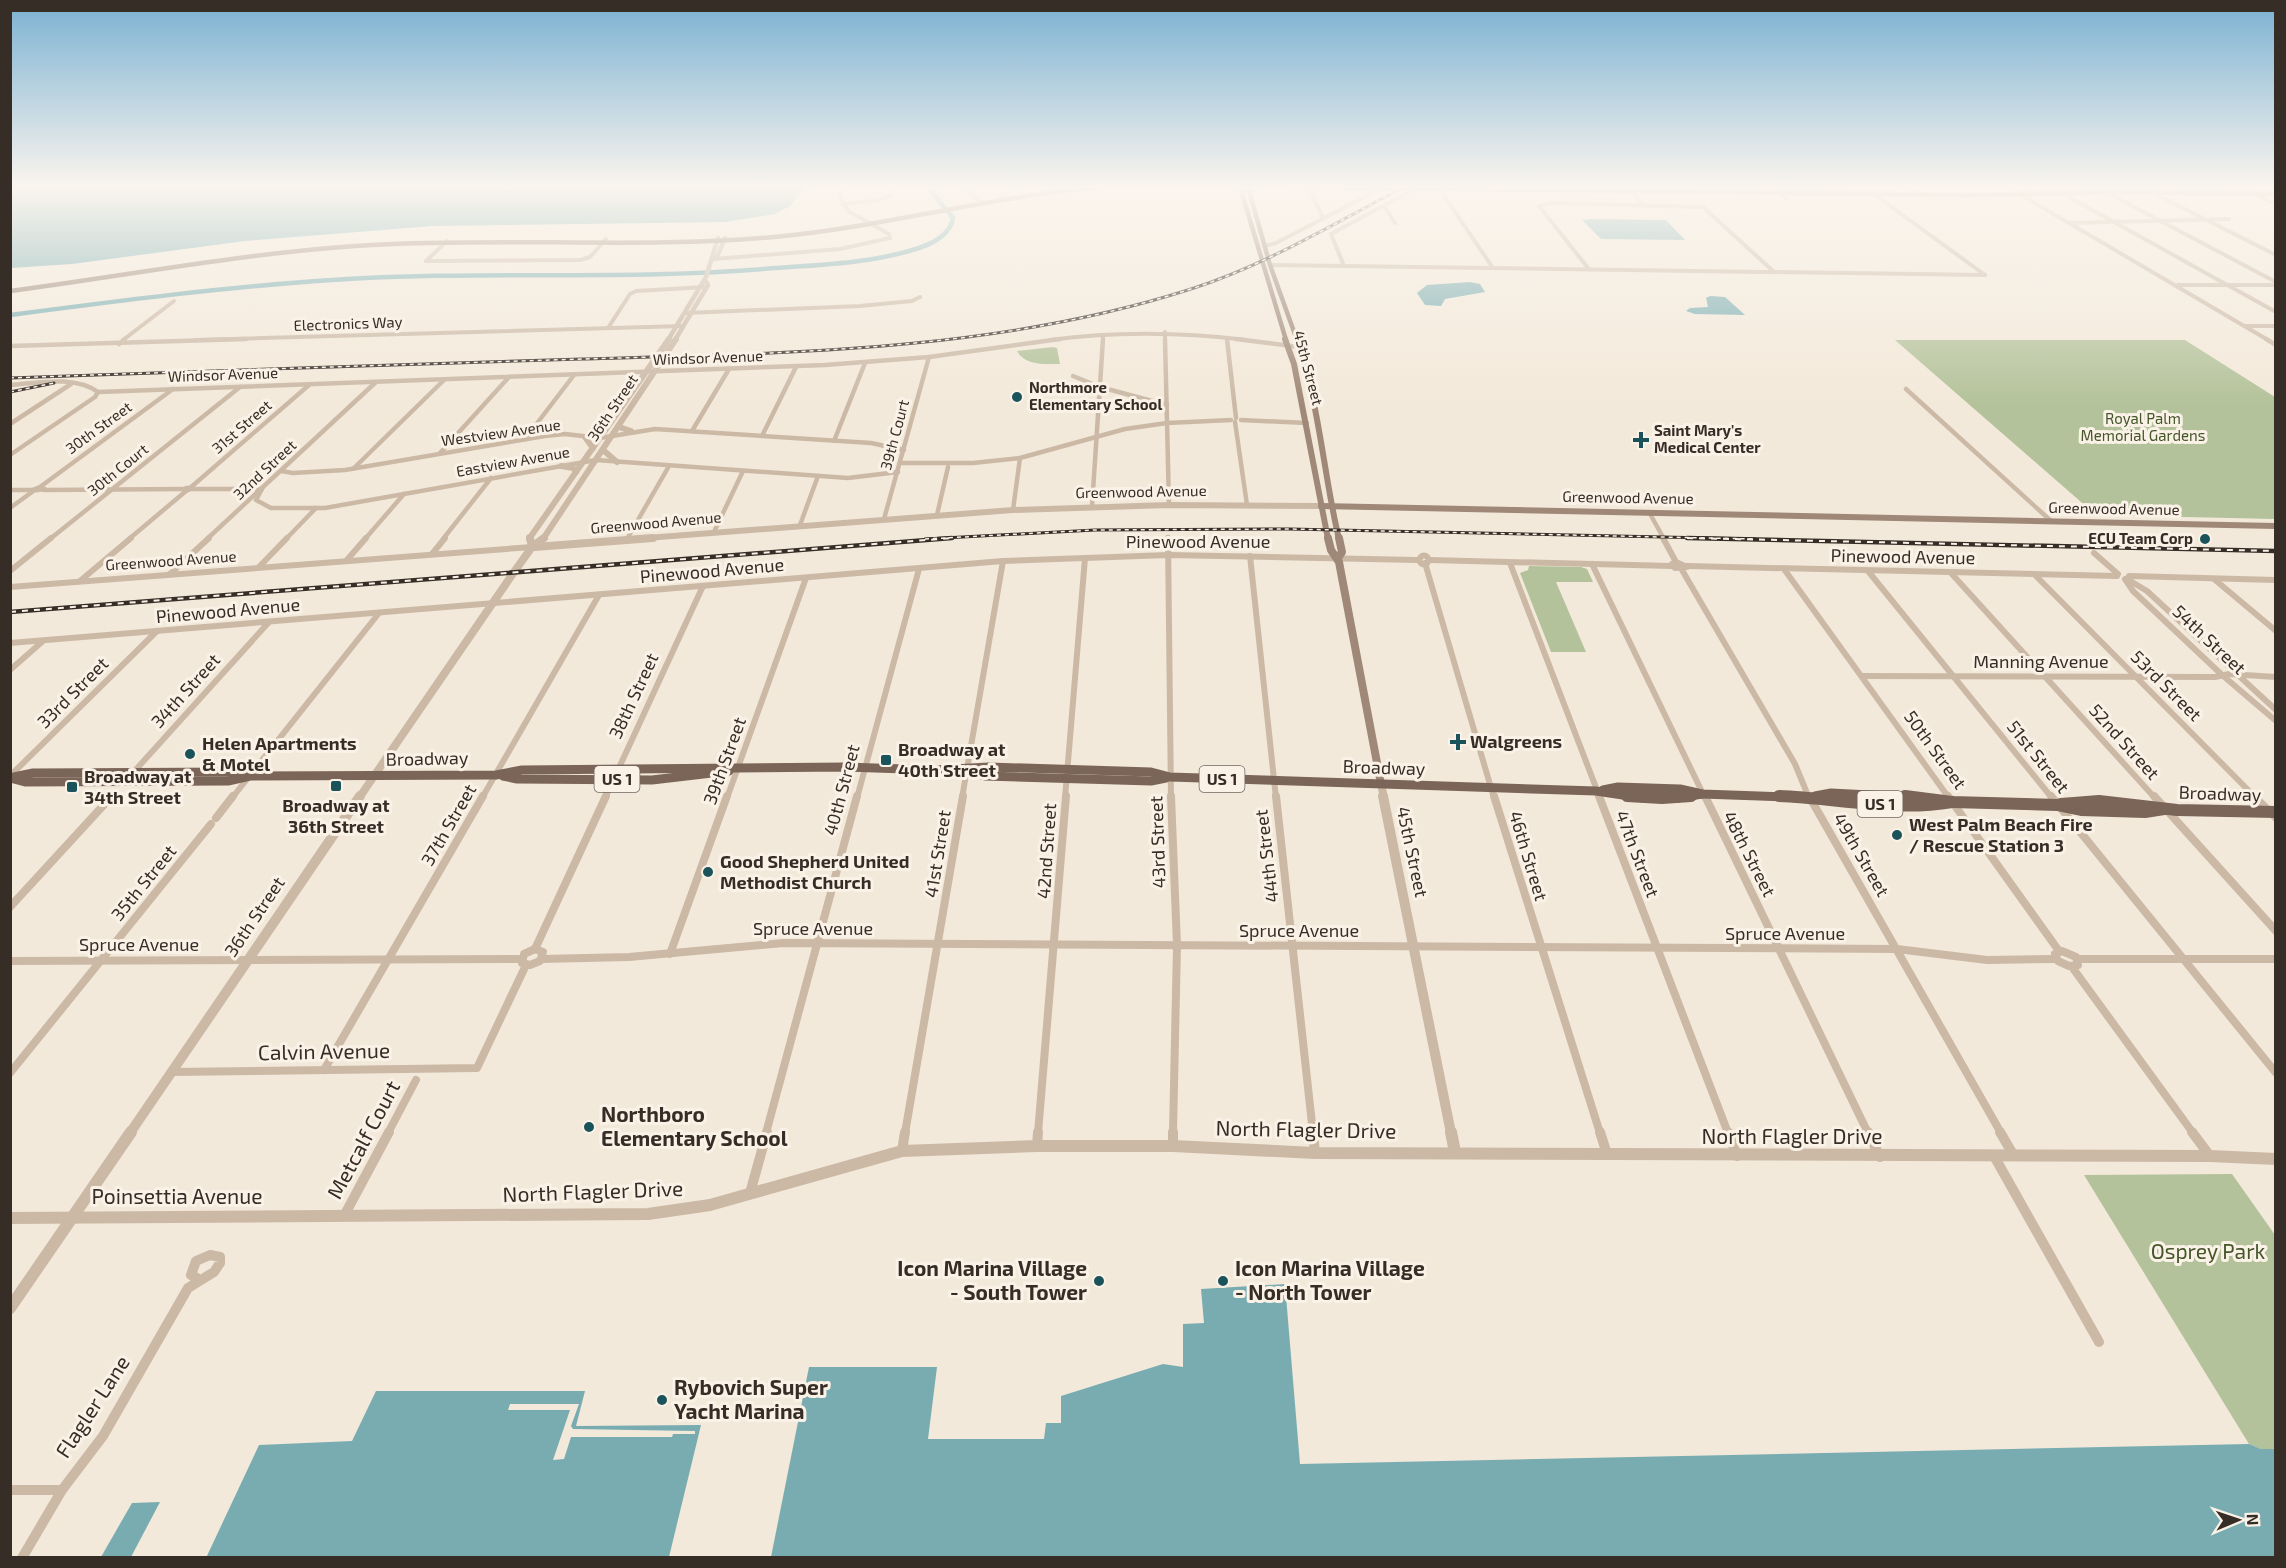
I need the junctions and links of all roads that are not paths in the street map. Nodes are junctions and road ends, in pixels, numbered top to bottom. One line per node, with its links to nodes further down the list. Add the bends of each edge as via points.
1 (220, 260): 26 (main road)
2 (427, 260): 3 (street)
3 (553, 260)
4 (713, 260): 20 (street, 36th Street)
5 (1261, 260): 43 (main road, 45th Street)
6 (1269, 260): 15 (main road, 45th Street)
7 (1342, 260): 16 (street)
8 (1488, 260): 17 (street)
9 (1582, 260): 18 (street)
10 (1761, 260): 19 (street)
11 (1965, 260): 19 (street, via 1985,275)
12 (2133, 260): 22 (street)
13 (2184, 260): 23 (street)
14 (2233, 260): 21 (street)
15 (1270, 265): 16 (street); 44 (main road, 45th Street)
16 (1344, 266): 17 (street)
17 (1493, 268): 18 (street)
18 (1588, 268): 19 (street)
19 (1773, 271)
20 (705, 278): 24 (street, 36th Street); 25 (street, 36th Street)
21 (2276, 284): 23 (street)
22 (2175, 285): 23 (street); 34 (street)
23 (2229, 285): 29 (street)
24 (706, 287): 25 (street); 31 (street, 36th Street)
25 (699, 288): 30 (street, 36th Street); 36 (street, via 636,291)
26 (10, 290)
27 (920, 297): 31 (street, via 912,302 845,307)
28 (174, 301): 40 (street)
29 (2276, 312)
30 (685, 313): 31 (street); 32 (street, 36th Street)
31 (693, 313): 33 (street, 36th Street)
32 (678, 326): 33 (street, Electronics Way); 36 (street, Electronics Way); 50 (street, 36th Street)
33 (686, 326): 49 (street, 36th Street)
34 (2244, 326): 35 (street); 41 (street)
35 (2276, 326)
36 (608, 328): 40 (street, Electronics Way)
37 (1165, 332): 38 (street, Windsor Avenue); 39 (street, Windsor Avenue); 64 (street)
38 (1103, 334): 45 (street, Windsor Avenue); 60 (street)
39 (1227, 338): 43 (street, Windsor Avenue); 65 (street)
40 (119, 344): 42 (street, Electronics Way)
41 (2276, 345)
42 (10, 346)
43 (1288, 346): 44 (street, Windsor Avenue); 67 (main road, 45th Street)
44 (1299, 346): 110 (main road, 45th Street, via 1320,428)
45 (929, 357): 46 (street, Windsor Avenue); 81 (street, 39th Court)
46 (865, 363): 47 (street, Windsor Avenue); 78 (street)
47 (796, 367): 48 (street, Windsor Avenue); 72 (street)
48 (729, 369): 49 (street, Windsor Avenue); 71 (street)
49 (657, 371): 50 (street, Windsor Avenue); 69 (street, 36th Street)
50 (648, 372): 51 (street, Windsor Avenue); 76 (street, 36th Street)
51 (574, 375): 53 (street, Windsor Avenue); 77 (street)
52 (1073, 376): 60 (street)
53 (509, 377): 54 (street, Windsor Avenue); 82 (street)
54 (444, 380): 55 (street, Windsor Avenue); 92 (street)
55 (376, 382): 58 (street, Windsor Avenue); 93 (street, 32nd Street)
56 (72, 383): 57 (street, Windsor Avenue); 63 (street, Windsor Avenue, via 89,385); 68 (street)
57 (10, 385)
58 (309, 385): 59 (street, Windsor Avenue); 101 (street, 31st Street)
59 (241, 387): 61 (street, Windsor Avenue); 100 (street, 30th Court)
60 (1100, 387): 64 (street); 73 (street)
61 (173, 389): 63 (street, Windsor Avenue); 99 (street, 30th Street)
62 (1906, 389): 117 (street)
63 (98, 392): 83 (street)
64 (1167, 405): 66 (street)
65 (1236, 420): 66 (street); 67 (street); 107 (street)
66 (1167, 423): 73 (street); 106 (street)
67 (1307, 423): 109 (main road, 45th Street)
68 (10, 424)
69 (619, 427): 70 (street); 75 (street, 36th Street)
70 (632, 431): 71 (street, Westview Avenue); 75 (street, Westview Avenue)
71 (692, 431): 72 (street, Westview Avenue)
72 (762, 436): 78 (street, Westview Avenue)
73 (1096, 436): 84 (street); 108 (street)
74 (585, 437): 76 (street, Westview Avenue); 77 (street, Westview Avenue, via 555,434); 79 (street)
75 (612, 437): 76 (street, Westview Avenue); 80 (street, 36th Street)
76 (600, 438): 79 (street, 36th Street)
77 (525, 439): 82 (street, Westview Avenue)
78 (834, 441): 81 (street, Westview Avenue, via 885,444)
79 (593, 448): 86 (street, 36th Street)
80 (603, 450): 85 (street, 36th Street); 87 (street)
81 (904, 450): 88 (street, 39th Court)
82 (440, 453): 92 (street, Westview Avenue)
83 (10, 455)
84 (1020, 458): 88 (street, via 973,463); 113 (street)
85 (596, 460): 86 (street, Eastview Avenue); 87 (street, Eastview Avenue); 123 (street, 36th Street, via 540,542)
86 (583, 462): 89 (street, Eastview Avenue); 95 (street, 36th Street)
87 (617, 462): 90 (street, Eastview Avenue)
88 (900, 463): 96 (street, 39th Court)
89 (561, 466): 95 (street); 98 (street, Eastview Avenue)
90 (669, 466): 94 (street, Eastview Avenue); 122 (street)
91 (948, 467): 115 (street)
92 (354, 468): 93 (street, Westview Avenue)
93 (281, 471): 102 (street, 32nd Street)
94 (743, 471): 97 (street, Eastview Avenue); 120 (street)
95 (576, 472): 123 (street, 36th Street, via 529,540)
96 (898, 472): 97 (street, Eastview Avenue, via 855,478); 116 (street, 39th Court)
97 (818, 476): 118 (street)
98 (491, 478): 105 (street, Eastview Avenue); 125 (street)
99 (42, 488): 100 (street); 104 (street)
100 (113, 489): 101 (street); 140 (street, 30th Court)
101 (188, 489): 102 (street); 150 (street, 31st Street)
102 (262, 489): 112 (street, Eastview Avenue, via 256,500 264,506); 143 (street, 32nd Street)
103 (10, 490): 104 (street)
104 (32, 491): 111 (street)
105 (404, 494): 112 (street, Eastview Avenue); 130 (street)
106 (1169, 505): 107 (street, Greenwood Avenue); 108 (street, Greenwood Avenue)
107 (1247, 505): 109 (street, Greenwood Avenue)
108 (1092, 506): 113 (street, Greenwood Avenue)
109 (1321, 506): 110 (main road, Greenwood Avenue); 129 (main road, 45th Street, via 1331,550)
110 (1331, 506): 114 (main road, Greenwood Avenue); 129 (main road, 45th Street, via 1342,552)
111 (10, 508)
112 (316, 508): 136 (street)
113 (1013, 510): 115 (street, Greenwood Avenue)
114 (1649, 512): 117 (main road, Greenwood Avenue); 135 (street)
115 (937, 515): 116 (street, Greenwood Avenue)
116 (884, 519): 118 (street, Greenwood Avenue)
117 (2050, 521): 119 (main road, Greenwood Avenue)
118 (800, 525): 120 (street, Greenwood Avenue)
119 (2276, 526)
120 (714, 532): 122 (street, Greenwood Avenue)
121 (1168, 537): 126 (street, 43rd Street)
122 (627, 539): 123 (street, Greenwood Avenue)
123 (532, 547): 125 (street, Greenwood Avenue); 154 (street, 36th Street)
124 (2094, 553): 145 (street)
125 (432, 554): 130 (street, Greenwood Avenue)
126 (1168, 555): 127 (street, Pinewood Avenue); 128 (street, Pinewood Avenue); 183 (street, 43rd Street)
127 (1250, 556): 129 (street, Pinewood Avenue); 184 (street, 44th Street)
128 (1085, 558): 131 (street, Pinewood Avenue); 178 (street, 42nd Street)
129 (1338, 558): 132 (street, Pinewood Avenue, via 1422,557); 186 (main road, 45th Street)
130 (346, 561): 136 (street, Greenwood Avenue)
131 (1003, 561): 137 (street, Pinewood Avenue); 175 (street, 41st Street)
132 (1428, 562): 133 (street); 187 (street, 46th Street)
133 (1510, 562): 134 (street); 188 (street, 47th Street)
134 (1592, 564): 135 (street); 190 (street, 48th Street)
135 (1674, 564): 138 (street)
136 (259, 567): 143 (street, Greenwood Avenue)
137 (919, 568): 146 (street, Pinewood Avenue); 173 (street, 40th Street)
138 (1685, 568): 139 (street, Pinewood Avenue); 191 (street, 49th Street, via 1795,764)
139 (1784, 569): 141 (street, Pinewood Avenue); 164 (street, 50th Street)
140 (10, 571)
141 (1868, 571): 142 (street, Pinewood Avenue); 165 (street, 51st Street)
142 (1951, 573): 144 (street, Pinewood Avenue); 166 (street, 52nd Street)
143 (170, 574): 150 (street, Greenwood Avenue)
144 (2035, 575): 145 (street, Pinewood Avenue); 167 (street, 53rd Street)
145 (2118, 575): 147 (street)
146 (806, 578): 151 (street, Pinewood Avenue); 174 (street, 39th Street)
147 (2127, 578): 148 (street); 162 (street, 54th Street, via 2147,591); 163 (street, 54th Street, via 2133,591)
148 (2214, 579): 149 (street); 158 (street)
149 (2276, 580)
150 (80, 581): 152 (street, Greenwood Avenue)
151 (703, 586): 153 (street, Pinewood Avenue); 177 (street, 38th Street)
152 (10, 587)
153 (599, 595): 154 (street, Pinewood Avenue); 179 (street, 37th Street)
154 (492, 604): 155 (street, Pinewood Avenue); 181 (street, 36th Street)
155 (379, 613): 156 (street, Pinewood Avenue); 180 (street, 35th Street)
156 (269, 622): 157 (street, Pinewood Avenue); 176 (street, 34th Street)
157 (157, 631): 159 (street, Pinewood Avenue); 182 (street, 33rd Street)
158 (2276, 631)
159 (43, 641): 160 (street, Pinewood Avenue); 161 (street)
160 (10, 644)
161 (10, 670)
162 (2239, 674): 163 (street, Manning Avenue); 169 (street, Manning Avenue)
163 (2220, 675): 167 (street, Manning Avenue); 170 (street, Manning Avenue)
164 (1862, 676): 165 (street, Manning Avenue); 192 (street, 50th Street)
165 (1953, 676): 166 (street, Manning Avenue); 193 (street, 51st Street)
166 (2045, 676): 167 (street, Manning Avenue); 194 (street, 52nd Street)
167 (2137, 676): 195 (street, 53rd Street)
168 (2276, 677): 169 (street, Manning Avenue)
169 (2248, 679): 170 (street, Manning Avenue); 171 (street, 54th Street)
170 (2229, 681): 172 (street, 54th Street)
171 (2276, 710)
172 (2276, 721)
173 (865, 767): 174 (main road, Broadway / US 1); 175 (main road, Broadway / US 1); 198 (street, 40th Street)
174 (738, 769): 177 (main road, Broadway / US 1, via 712,775); 209 (street, 39th Street)
175 (966, 771): 178 (main road, Broadway / US 1, via 985,776); 199 (street, 41st Street)
176 (134, 772): 180 (main road, Broadway / US 1, via 235,771); 182 (main road, Broadway / US 1, via 33,773); 185 (street, 34th Street)
177 (616, 774): 179 (main road, Broadway / US 1, via 517,779); 207 (street, 38th Street)
178 (1067, 774): 183 (main road, Broadway / US 1, via 1151,781); 200 (street, 42nd Street)
179 (496, 775): 181 (main road, Broadway / US 1); 211 (street, 37th Street)
180 (250, 776): 181 (main road, Broadway / US 1); 185 (main road, Broadway / US 1, via 228,781); 216 (street, 35th Street)
181 (373, 776): 213 (street, 36th Street)
182 (10, 777): 185 (main road, Broadway / US 1, via 25,782)
183 (1170, 777): 184 (main road, Broadway / US 1); 201 (street, 43rd Street)
184 (1273, 780): 186 (main road, Broadway / US 1); 202 (street, 44th Street)
185 (126, 781)
186 (1381, 784): 187 (main road, Broadway / US 1); 203 (street, 45th Street)
187 (1491, 788): 188 (main road, Broadway / US 1); 204 (street, 46th Street)
188 (1596, 791): 190 (main road, Broadway / US 1, via 1674,798); 205 (street, 47th Street)
189 (116, 792): 196 (street)
190 (1702, 794): 191 (main road, Broadway / US 1); 206 (street, 48th Street)
191 (1809, 797): 192 (main road, Broadway / US 1, via 1837,803 1930,806); 208 (street, 49th Street)
192 (1952, 802): 193 (main road, Broadway / US 1); 210 (street, 50th Street)
193 (2057, 805): 194 (main road, Broadway / US 1, via 2145,813); 214 (street, 51st Street)
194 (2164, 809): 195 (main road, Broadway / US 1); 197 (street, 52nd Street)
195 (2273, 814)
196 (10, 907)
197 (2276, 931)
198 (818, 943): 199 (street, Spruce Avenue); 209 (street, Spruce Avenue, via 751,944); 237 (street, 40th Street)
199 (938, 944): 200 (street, Spruce Avenue); 227 (street, 41st Street)
200 (1054, 945): 201 (street, Spruce Avenue); 225 (street, 42nd Street)
201 (1177, 945): 202 (street, Spruce Avenue); 226 (street, 43rd Street)
202 (1293, 946): 203 (street, Spruce Avenue); 229 (street, 44th Street)
203 (1414, 946): 204 (street, Spruce Avenue); 228 (street, 45th Street)
204 (1541, 947): 205 (street, Spruce Avenue); 230 (street, 46th Street)
205 (1658, 948): 206 (street, Spruce Avenue); 231 (street, 47th Street)
206 (1780, 948): 208 (street, Spruce Avenue); 235 (street, 48th Street)
207 (535, 949): 212 (street, via 543,952); 218 (street, via 527,952)
208 (1897, 949): 210 (street, Spruce Avenue, via 1987,960); 233 (street, 49th Street)
209 (670, 954): 212 (street, Spruce Avenue)
210 (2057, 955): 219 (street); 219 (street, via 2070,953)
211 (389, 958): 213 (street, Spruce Avenue); 218 (street, Spruce Avenue); 220 (street, 37th Street)
212 (542, 958): 218 (street)
213 (248, 959): 216 (street, Spruce Avenue); 221 (street, 36th Street)
214 (2181, 959): 215 (street); 219 (street); 223 (street, 51st Street)
215 (2276, 959)
216 (101, 960): 217 (street, Spruce Avenue); 222 (street, 35th Street)
217 (10, 961)
218 (523, 962): 220 (street, Calvin Avenue, via 477,1068)
219 (2075, 963): 234 (street)
220 (324, 1070): 221 (street, Calvin Avenue)
221 (171, 1072): 240 (street, 36th Street)
222 (10, 1073)
223 (2276, 1073)
224 (416, 1080): 238 (street, Metcalf Court)
225 (1037, 1146): 226 (street, North Flagler Drive); 227 (street, North Flagler Drive)
226 (1173, 1146): 229 (street, North Flagler Drive)
227 (902, 1151): 237 (street, North Flagler Drive)
228 (1455, 1152): 229 (street, North Flagler Drive); 230 (street, North Flagler Drive)
229 (1315, 1153)
230 (1607, 1155): 231 (street, North Flagler Drive)
231 (1737, 1156): 235 (street, North Flagler Drive)
232 (1995, 1156): 233 (street, North Flagler Drive); 235 (street, North Flagler Drive); 243 (street)
233 (2014, 1156): 234 (street, North Flagler Drive)
234 (2210, 1156): 236 (street, North Flagler Drive)
235 (1880, 1157)
236 (2276, 1160)
237 (750, 1193): 238 (street, North Flagler Drive, via 710,1205 648,1214)
238 (344, 1216): 240 (street, Poinsettia Avenue)
239 (10, 1218): 240 (street, Poinsettia Avenue)
240 (72, 1218): 242 (street, 36th Street)
241 (197, 1278): 245 (street, Flagler Lane, via 103,1436)
242 (10, 1308)
243 (2099, 1342)
244 (10, 1490): 245 (street)
245 (62, 1490): 246 (street, Flagler Lane)
246 (22, 1557)

